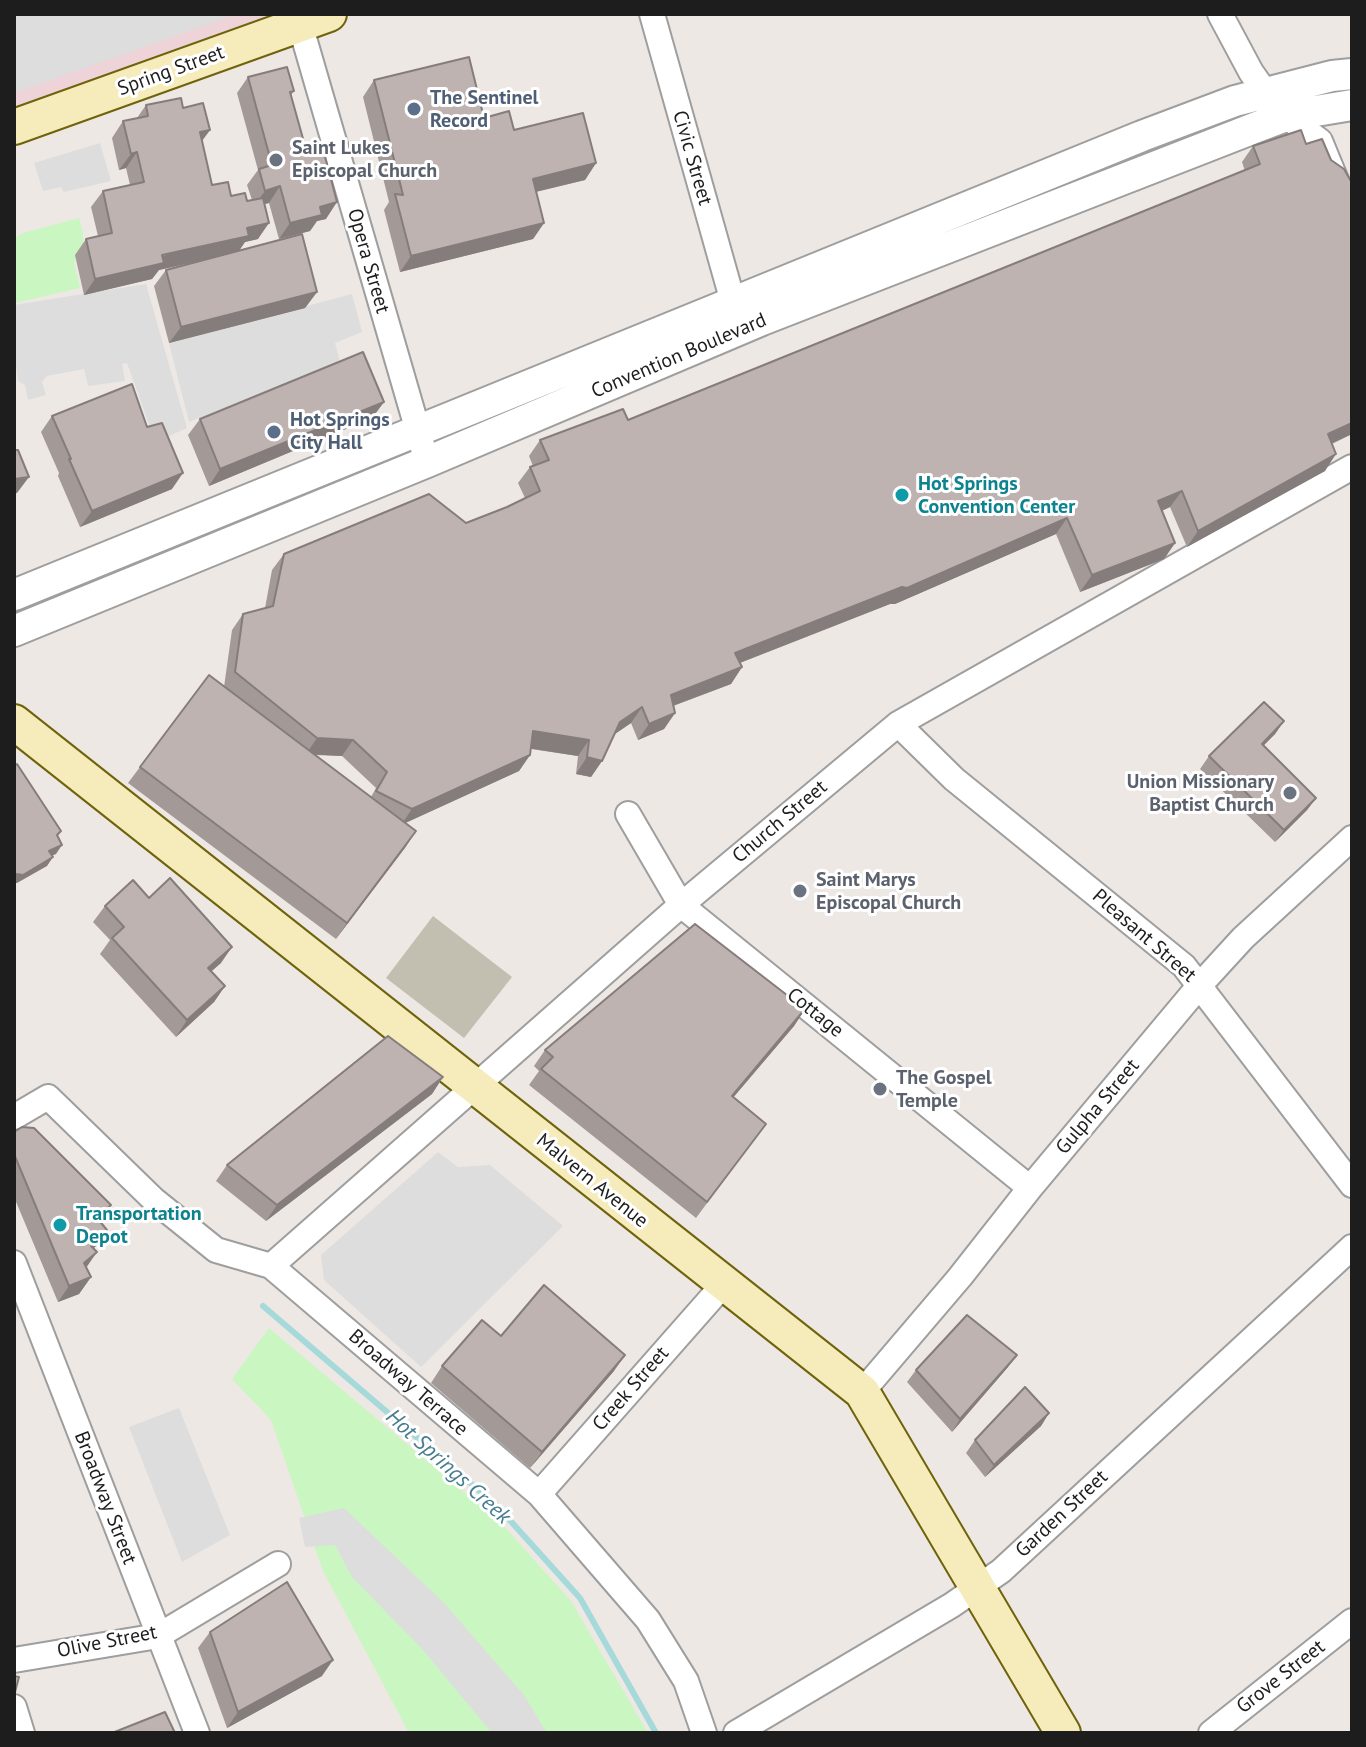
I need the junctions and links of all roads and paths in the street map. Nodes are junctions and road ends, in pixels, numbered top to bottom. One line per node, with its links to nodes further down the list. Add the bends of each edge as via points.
1 (652, 14): 10 (street, Civic Street)
2 (1220, 14): 5 (street)
3 (309, 17): 8 (main road, Spring Street); 11 (street, Opera Street)
4 (1352, 74): 5 (street, Convention Boulevard)
5 (1265, 92): 7 (street); 10 (street, Convention Boulevard, via 1142,136)
6 (1352, 105): 7 (street, Convention Boulevard)
7 (1286, 116): 9 (street, via 1320,141); 12 (street, Convention Boulevard, via 762,320)
8 (14, 127)
9 (1352, 219)
10 (733, 302): 11 (street, Convention Boulevard)
11 (417, 430): 12 (street, Opera Street); 14 (street, Convention Boulevard)
12 (427, 462): 15 (street, Convention Boulevard)
13 (1352, 467): 17 (street, Church Street)
14 (14, 595)
15 (14, 631)
16 (14, 722): 22 (main road, Malvern Avenue)
17 (898, 724): 20 (street, Church Street); 21 (street, Pleasant Street, via 954,779 1184,966)
18 (628, 814): 20 (street, Cottage)
19 (1352, 838): 21 (street, Gulpha Street)
20 (681, 905): 22 (street, Church Street); 25 (street, Cottage)
21 (1200, 985): 24 (street, Pleasant Street); 25 (street, Gulpha Street)
22 (475, 1087): 28 (street, Church Street); 29 (main road, Malvern Avenue)
23 (14, 1117): 28 (street, Broadway Terrace, via 48,1097 154,1200 216,1250)
24 (1352, 1185)
25 (1030, 1188): 30 (street, Gulpha Street)
26 (1352, 1247): 33 (street, Garden Street)
27 (14, 1263): 35 (street, Broadway Street)
28 (271, 1266): 31 (street, Broadway Terrace)
29 (723, 1285): 30 (main road, Malvern Avenue); 31 (street, Creek Street)
30 (862, 1392): 33 (main road, Malvern Avenue)
31 (539, 1494): 40 (street, Broadway Terrace, via 648,1620 686,1681)
32 (278, 1564): 35 (street, Olive Street)
33 (978, 1588): 41 (street, Garden Street); 42 (main road, Malvern Avenue)
34 (1352, 1621): 43 (street, Grove Street)
35 (158, 1636): 36 (street, Olive Street); 39 (street, Broadway Street)
36 (14, 1660)
37 (14, 1707): 38 (street)
38 (22, 1733)
39 (197, 1733)
40 (704, 1733)
41 (736, 1733)
42 (1063, 1733)
43 (1211, 1733)

